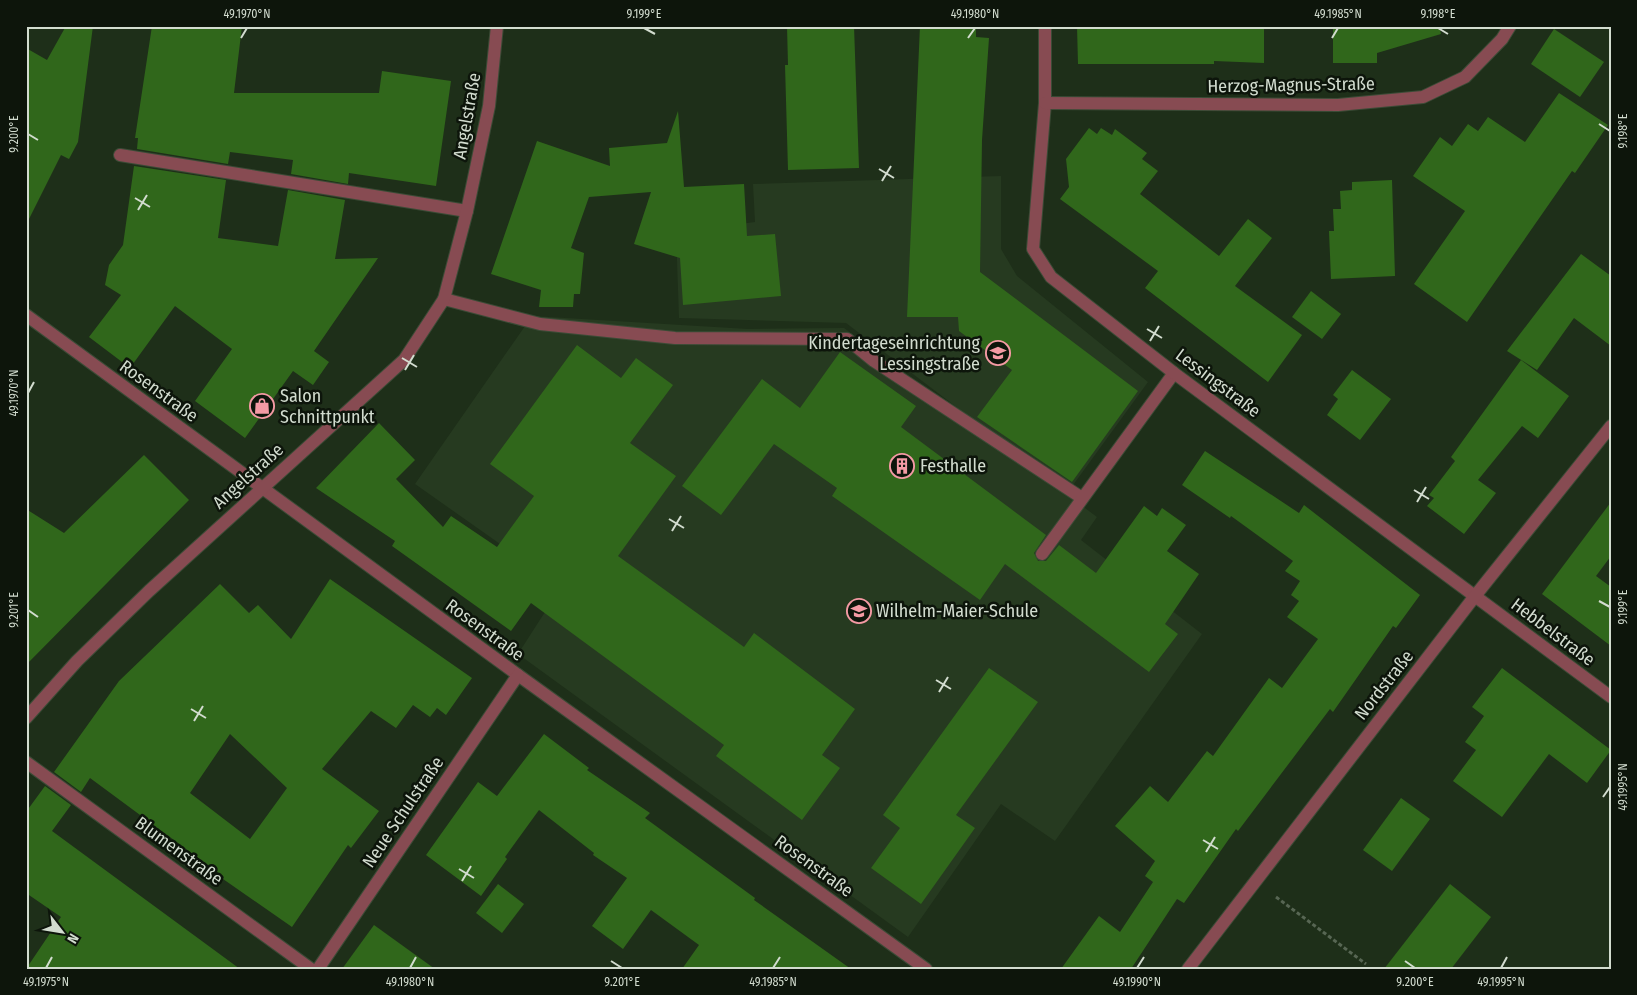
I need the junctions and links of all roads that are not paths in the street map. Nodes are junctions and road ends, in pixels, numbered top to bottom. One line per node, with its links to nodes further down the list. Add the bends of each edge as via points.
1 (497, 26): 6 (street, Angelstraße, via 489,106)
2 (1045, 26): 4 (street, Lessingstraße)
3 (1510, 26): 4 (street, Herzog-Magnus-Straße, via 1502,39 1465,77 1423,97 1338,105)
4 (1045, 104): 9 (street, Lessingstraße, via 1034,249 1051,277)
5 (120, 155): 6 (street)
6 (467, 211): 7 (street, Angelstraße)
7 (444, 299): 11 (street, Angelstraße, via 404,360); 12 (street, via 540,324 655,336 847,339 874,361)
8 (26, 315): 11 (street, Rosenstraße)
9 (1174, 373): 12 (street); 14 (street, Lessingstraße)
10 (1611, 426): 14 (street, Nordstraße)
11 (261, 487): 15 (street, Rosenstraße); 17 (street, Angelstraße, via 77,661)
12 (1082, 498): 13 (street)
13 (1042, 554)
14 (1475, 596): 16 (street, Hebbelstraße); 22 (street, Nordstraße)
15 (518, 675): 20 (street, Neue Schulstraße); 21 (street, Rosenstraße)
16 (1611, 697)
17 (26, 718)
18 (26, 762): 19 (street, Blumenstraße)
19 (311, 969)
20 (318, 969)
21 (926, 969)
22 (1188, 969)

